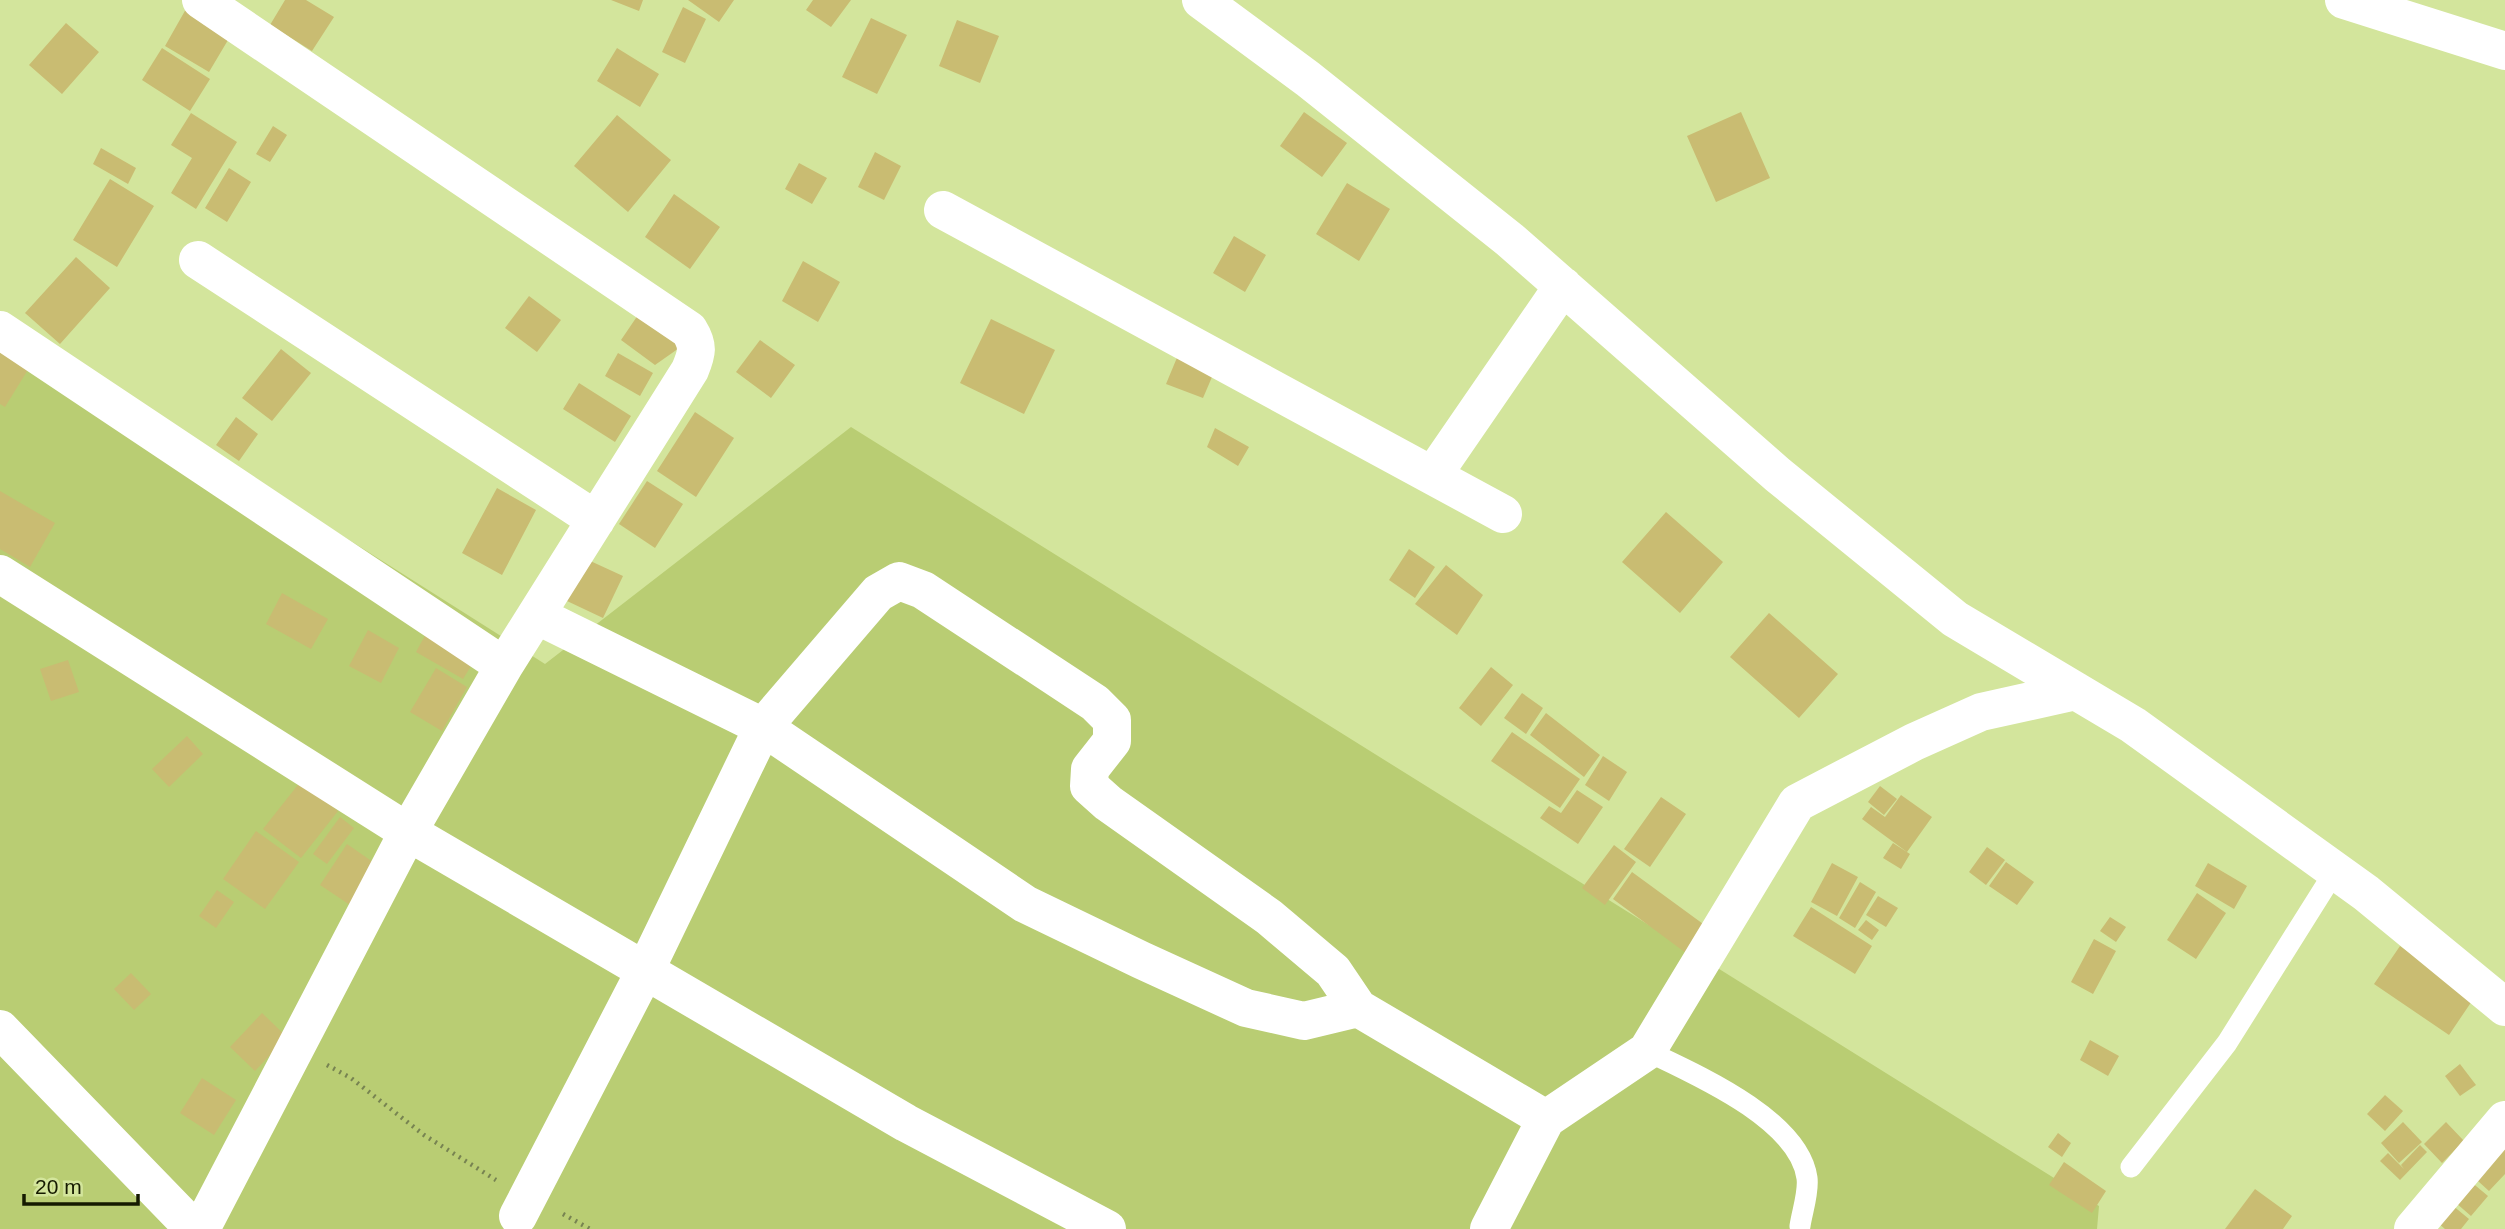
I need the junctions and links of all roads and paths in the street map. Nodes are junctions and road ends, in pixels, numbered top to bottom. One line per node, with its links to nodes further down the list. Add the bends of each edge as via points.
1 (201, 0): 11 (street, via 689,330 697,343 690,370)
2 (1201, 0): 7 (street, via 1308,79)
3 (2344, 0): 4 (street)
4 (2505, 51)
5 (943, 210): 9 (street)
6 (198, 260): 11 (street)
7 (1563, 286): 9 (street); 15 (street, via 1778,475 1955,619)
8 (0, 330): 14 (street)
9 (1433, 475): 10 (street)
10 (1503, 514)
11 (596, 520): 13 (street)
12 (0, 574): 17 (street)
13 (536, 615): 14 (street); 16 (street)
14 (505, 666): 17 (street)
15 (2076, 691): 18 (street, via 2133,725); 24 (street, via 1980,712 1797,803)
16 (763, 727): 19 (street); 21 (street, via 1025,904 1142,960 1246,1008 1281,1016 1304,1021); 21 (street, via 878,593 899,581 923,590 1096,703 1112,720 1112,741 1090,769 1089,786 1279,926 1333,971)
17 (408, 832): 19 (street); 23 (street)
18 (2335, 871): 20 (street); 27 (lane, via 2227,1042)
19 (645, 971): 28 (street); 33 (street, via 906,1123)
20 (2505, 1007)
21 (1358, 1009): 25 (street)
22 (0, 1029): 30 (street)
23 (295, 1048): 28 (path, via 351,1078 425,1135 515,1191); 31 (street)
24 (1647, 1051): 25 (street); 29 (lane, via 1728,1092 1795,1146 1807,1178)
25 (1546, 1119): 34 (street)
26 (2505, 1120): 35 (street)
27 (2131, 1167)
28 (523, 1206): 32 (path)
29 (1800, 1226)
30 (194, 1229)
31 (201, 1229)
32 (590, 1229)
33 (1107, 1229)
34 (1489, 1229)
35 (2413, 1229)

